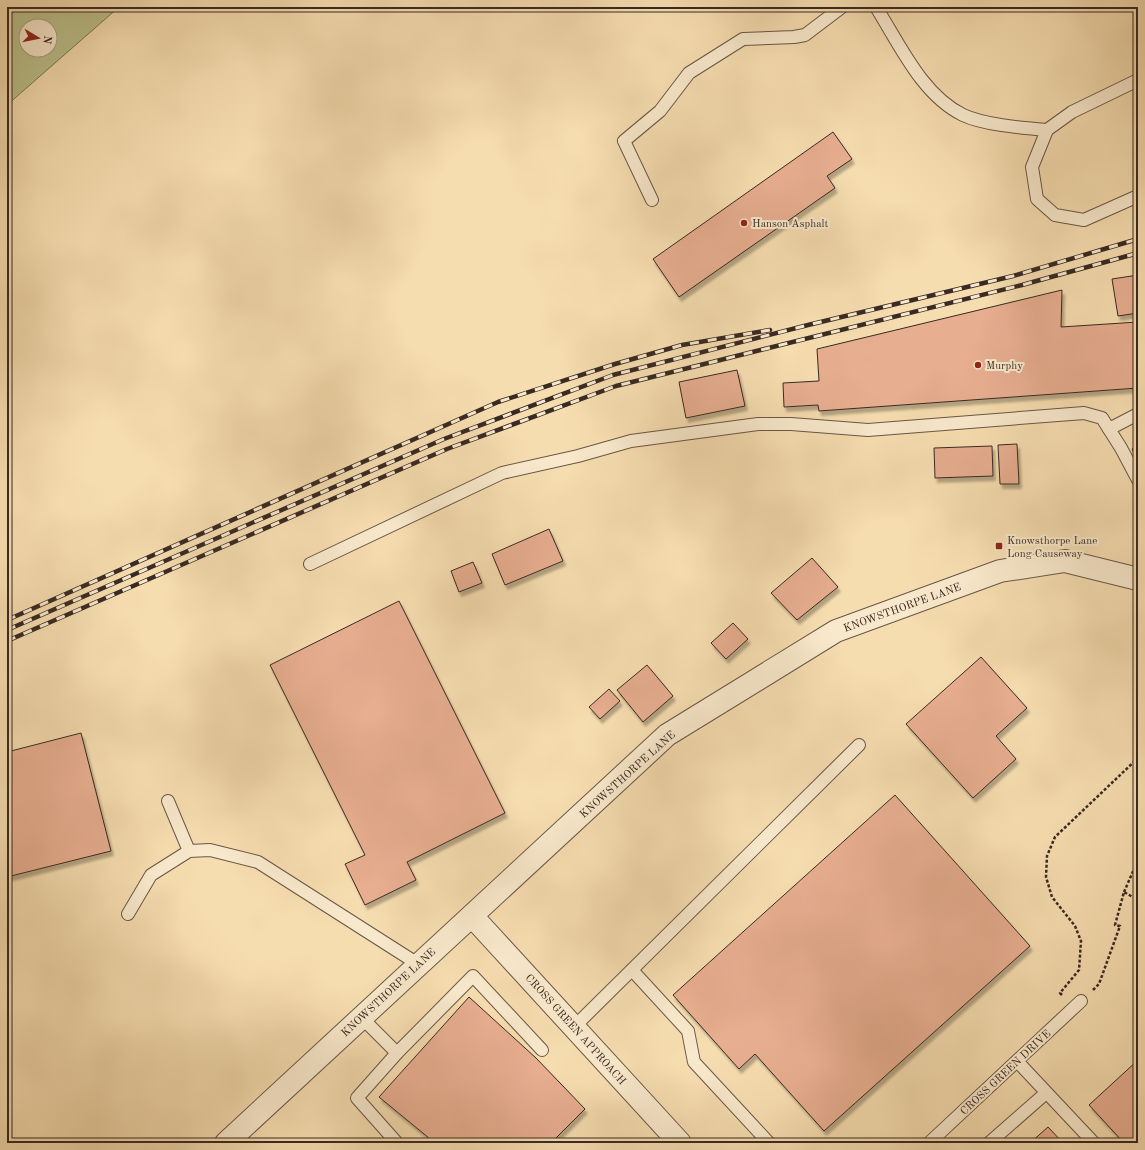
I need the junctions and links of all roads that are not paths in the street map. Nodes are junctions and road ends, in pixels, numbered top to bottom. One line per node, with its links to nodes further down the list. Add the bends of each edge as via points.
1 (842, 7): 6 (lane, via 805,35 743,39 689,73 660,111 624,141)
2 (876, 7): 4 (lane, via 920,77 944,104 965,116 1006,126)
3 (1138, 80): 4 (lane, via 1072,112)
4 (1047, 130): 5 (lane, via 1032,167 1037,199 1055,214 1084,220)
5 (1138, 196)
6 (652, 200)
7 (1138, 414): 8 (lane)
8 (1109, 429): 9 (lane); 10 (lane, via 1102,418 1084,413 868,430 758,424 631,441 502,473)
9 (1138, 480)
10 (310, 564)
11 (1138, 579): 16 (street, KNOWSTHORPE LANE, via 1065,561 1000,571 836,632 668,735)
12 (858, 745): 18 (lane)
13 (168, 801): 14 (lane)
14 (189, 851): 15 (lane, via 151,875); 17 (lane, via 210,850 258,862)
15 (128, 914)
16 (472, 916): 17 (street, KNOWSTHORPE LANE); 21 (street, CROSS GREEN APPROACH)
17 (418, 964): 20 (street, KNOWSTHORPE LANE)
18 (632, 970): 21 (lane); 29 (lane, via 688,1030 694,1062)
19 (1077, 1005): 24 (lane, CROSS GREEN DRIVE)
20 (361, 1017): 23 (lane); 26 (street, KNOWSTHORPE LANE)
21 (574, 1027): 28 (street, CROSS GREEN APPROACH)
22 (542, 1050): 23 (lane, via 473,976)
23 (397, 1053): 27 (lane, via 357,1098)
24 (1017, 1061): 25 (lane); 30 (lane, CROSS GREEN DRIVE)
25 (1046, 1093): 31 (lane); 32 (lane)
26 (226, 1143)
27 (397, 1143)
28 (680, 1143)
29 (769, 1143)
30 (929, 1143)
31 (990, 1143)
32 (1094, 1143)

